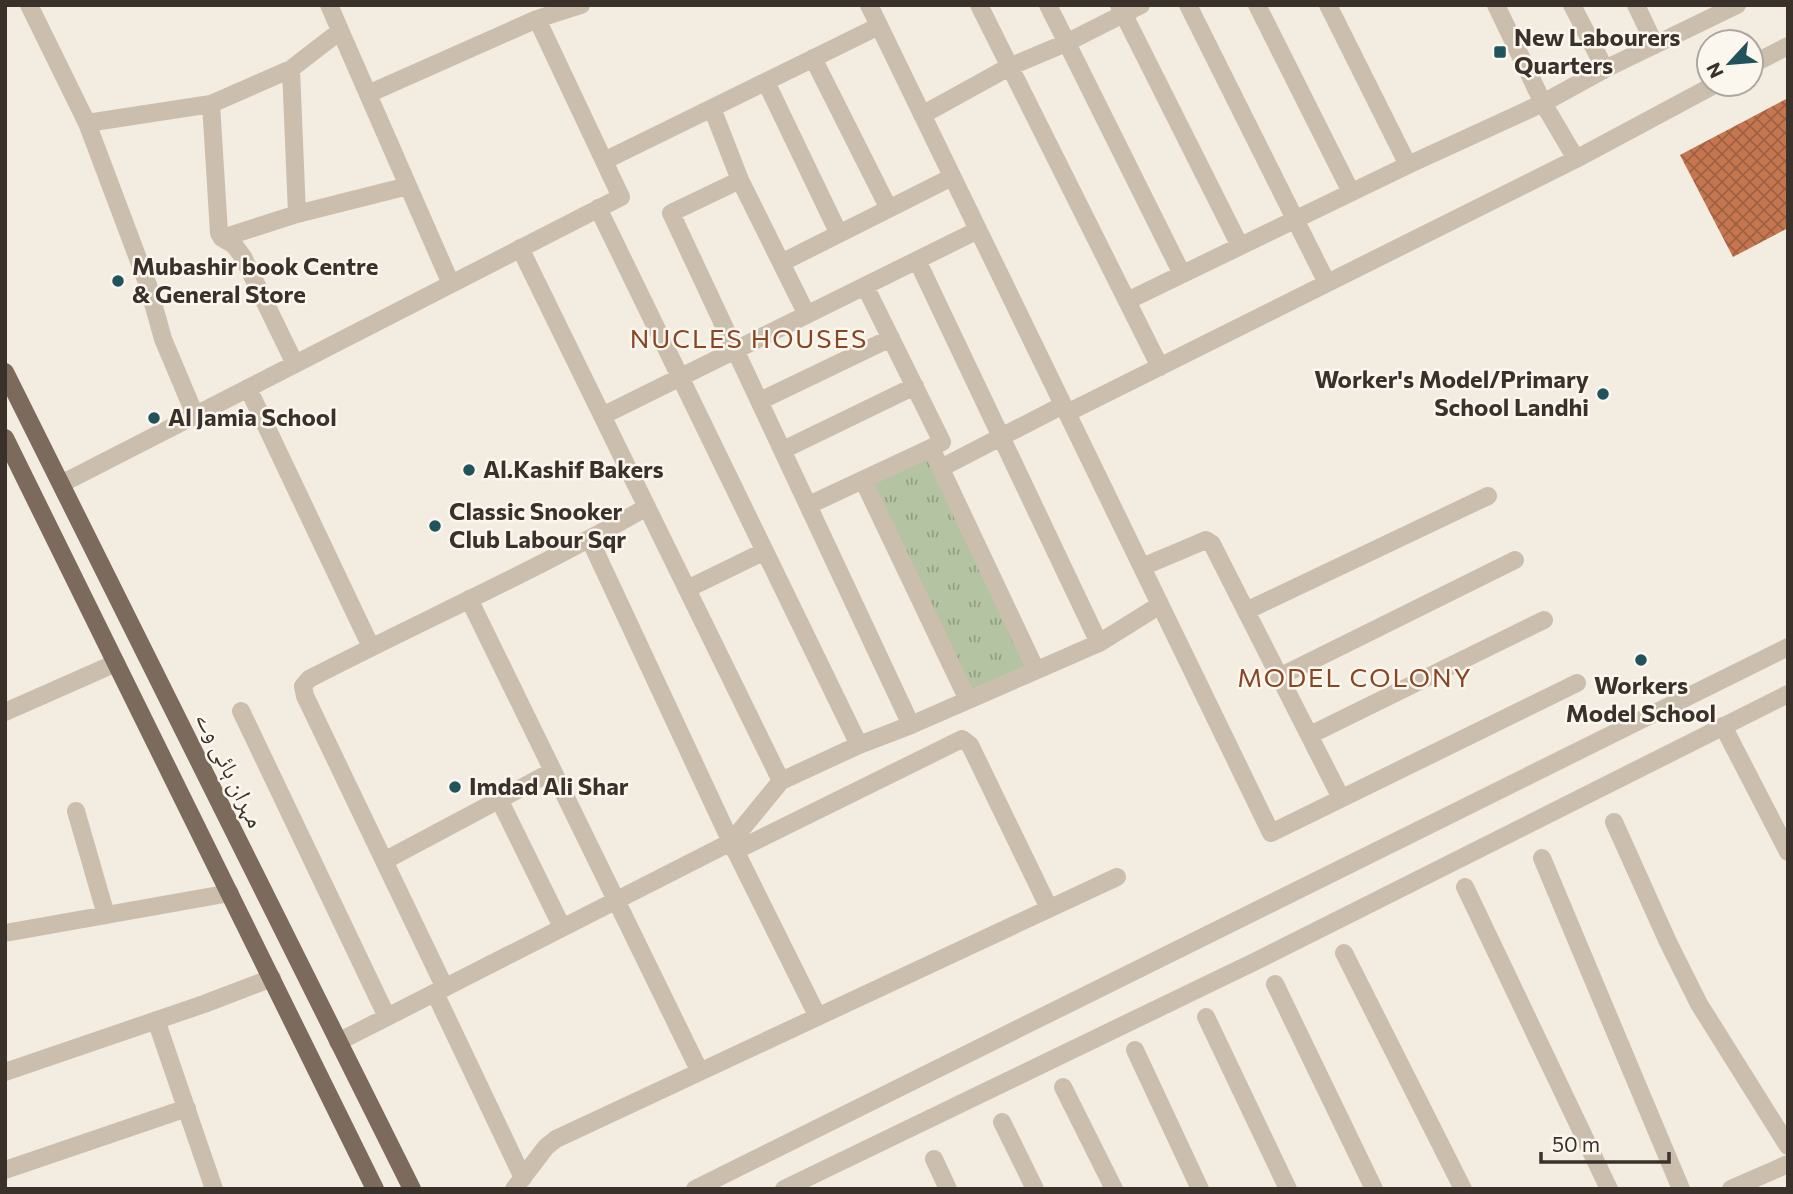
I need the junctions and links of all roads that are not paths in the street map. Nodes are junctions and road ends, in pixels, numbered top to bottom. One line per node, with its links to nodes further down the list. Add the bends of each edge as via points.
1 (29, 5): 35 (street)
2 (329, 5): 19 (street)
3 (581, 5): 17 (street)
4 (869, 5): 18 (street)
5 (979, 5): 25 (street)
6 (1048, 5): 20 (street)
7 (1141, 5): 15 (street)
8 (1188, 5): 46 (street)
9 (1257, 5): 42 (street)
10 (1328, 5): 38 (street)
11 (1496, 5): 31 (street)
12 (1572, 5): 27 (street)
13 (1636, 5): 21 (street)
14 (1737, 5): 16 (street)
15 (1121, 9): 20 (street); 50 (street)
16 (1712, 11): 21 (street)
17 (537, 19): 29 (street); 37 (street)
18 (879, 26): 23 (street); 34 (street)
19 (340, 31): 26 (street); 29 (street)
20 (1066, 43): 25 (street); 54 (street)
21 (1655, 45): 27 (street)
22 (1788, 46): 24 (street)
23 (814, 58): 28 (street); 44 (street)
24 (1765, 58)
25 (1009, 67): 34 (street); 58 (street)
26 (291, 69): 32 (street); 45 (street)
27 (1605, 69): 31 (street)
28 (766, 82): 33 (street); 48 (street)
29 (368, 94): 41 (street)
30 (1695, 95): 36 (street)
31 (1543, 103): 36 (street); 38 (street)
32 (211, 104): 35 (street); 49 (street)
33 (712, 108): 37 (street); 40 (street)
34 (922, 115): 39 (street)
35 (87, 123): 70 (street, via 148,285 163,340)
36 (1576, 159): 55 (street)
37 (604, 161): 43 (street, via 621,197)
38 (1408, 165): 42 (street)
39 (952, 177): 44 (street); 47 (street)
40 (740, 180): 53 (street); 61 (street, via 671,213)
41 (408, 186): 45 (street); 56 (street)
42 (1351, 192): 46 (street)
43 (598, 208): 51 (street); 65 (street)
44 (889, 209): 48 (street)
45 (298, 214): 49 (street)
46 (1295, 221): 50 (street); 55 (street)
47 (978, 230): 52 (street); 69 (street)
48 (839, 234): 53 (street)
49 (222, 238): 62 (street, via 243,257)
50 (1240, 246): 54 (street)
51 (520, 248): 56 (street); 71 (street)
52 (917, 260): 57 (street); 72 (street)
53 (781, 263): 59 (street)
54 (1182, 274): 58 (street)
55 (1327, 283): 63 (street)
56 (451, 284): 62 (street)
57 (865, 286): 59 (street); 60 (street)
58 (1127, 301): 63 (street)
59 (807, 315): 61 (street)
60 (891, 338): 66 (street); 68 (street)
61 (734, 351): 65 (street); 68 (street)
62 (295, 364): 67 (street)
63 (1160, 367): 69 (street)
64 (5, 372): 79 (main road, مہران ہائی وے)
65 (680, 379): 71 (street); 84 (street)
66 (915, 386): 74 (street, via 942,442); 75 (street)
67 (248, 388): 70 (street); 93 (street)
68 (760, 401): 75 (street)
69 (1065, 409): 72 (street); 86 (street)
70 (195, 415): 79 (street)
71 (603, 416): 82 (street)
72 (1001, 437): 77 (street); 92 (street)
73 (5, 438): 76 (main road)
74 (931, 448): 77 (street); 78 (street)
75 (783, 450): 81 (street)
76 (11, 463): 95 (main road)
77 (941, 468): 96 (street)
78 (863, 480): 81 (street); 100 (street)
79 (61, 484): 133 (main road, مہران ہائی وے)
80 (1488, 496): 90 (street)
81 (809, 505): 103 (street)
82 (647, 507): 83 (street); 87 (street)
83 (590, 540): 88 (street); 113 (street)
84 (765, 551): 87 (street); 106 (street)
85 (1514, 561): 97 (street)
86 (1142, 567): 89 (street); 90 (street, via 1206,540)
87 (687, 589): 108 (street)
88 (469, 599): 93 (street); 107 (street)
89 (1160, 605): 92 (street); 109 (street, via 1271,833)
90 (1246, 611): 97 (street)
91 (1544, 620): 105 (street)
92 (1099, 643): 96 (street)
93 (371, 647): 116 (street, via 309,679 303,687)
94 (1788, 647): 149 (street)
95 (116, 663): 102 (street); 119 (main road)
96 (1036, 670): 100 (street)
97 (1281, 676): 105 (street)
98 (1577, 683): 109 (street)
99 (1788, 694): 104 (street)
100 (968, 700): 103 (street)
101 (241, 711): 129 (street)
102 (5, 712)
103 (911, 725): 106 (street)
104 (1723, 726): 114 (street); 150 (street, via 1254,962)
105 (1310, 735): 109 (street)
106 (859, 745): 108 (street)
107 (553, 771): 110 (street); 120 (street)
108 (781, 780): 113 (street)
109 (1341, 798)
110 (499, 799): 116 (street); 123 (street)
111 (76, 811): 122 (street)
112 (1614, 822): 140 (street, via 1699,1004)
113 (733, 846): 120 (street); 121 (street, via 962,739 970,745); 130 (street)
114 (1788, 852)
115 (1542, 858): 159 (street)
116 (384, 861): 128 (street)
117 (1117, 877): 121 (street)
118 (1465, 887): 158 (street)
119 (230, 893): 122 (street); 126 (main road)
120 (616, 901): 123 (street); 136 (street)
121 (1049, 908): 130 (street)
122 (106, 915): 124 (street)
123 (562, 927): 128 (street)
124 (5, 933)
125 (1344, 953): 157 (street)
126 (272, 978): 132 (street); 147 (main road)
127 (1275, 984): 156 (street)
128 (440, 991): 129 (street); 144 (street)
129 (387, 1017): 133 (street)
130 (818, 1017): 136 (street)
131 (1206, 1017): 155 (street)
132 (156, 1020): 135 (street); 138 (street)
133 (338, 1042): 148 (main road, مہران ہائی وے)
134 (1135, 1051): 154 (street)
135 (5, 1072)
136 (700, 1072): 144 (street, via 556,1139)
137 (1063, 1087): 153 (street)
138 (187, 1108): 142 (street); 146 (street)
139 (1002, 1122): 152 (street)
140 (1788, 1146)
141 (934, 1159): 151 (street)
142 (6, 1164)
143 (1788, 1164): 145 (street)
144 (519, 1183)
145 (1751, 1185): 160 (street)
146 (214, 1189)
147 (375, 1189)
148 (412, 1189)
149 (695, 1189)
150 (784, 1189)
151 (948, 1189)
152 (1035, 1189)
153 (1114, 1189)
154 (1200, 1189)
155 (1288, 1189)
156 (1374, 1189)
157 (1463, 1189)
158 (1609, 1189)
159 (1681, 1189)
160 (1731, 1189)

